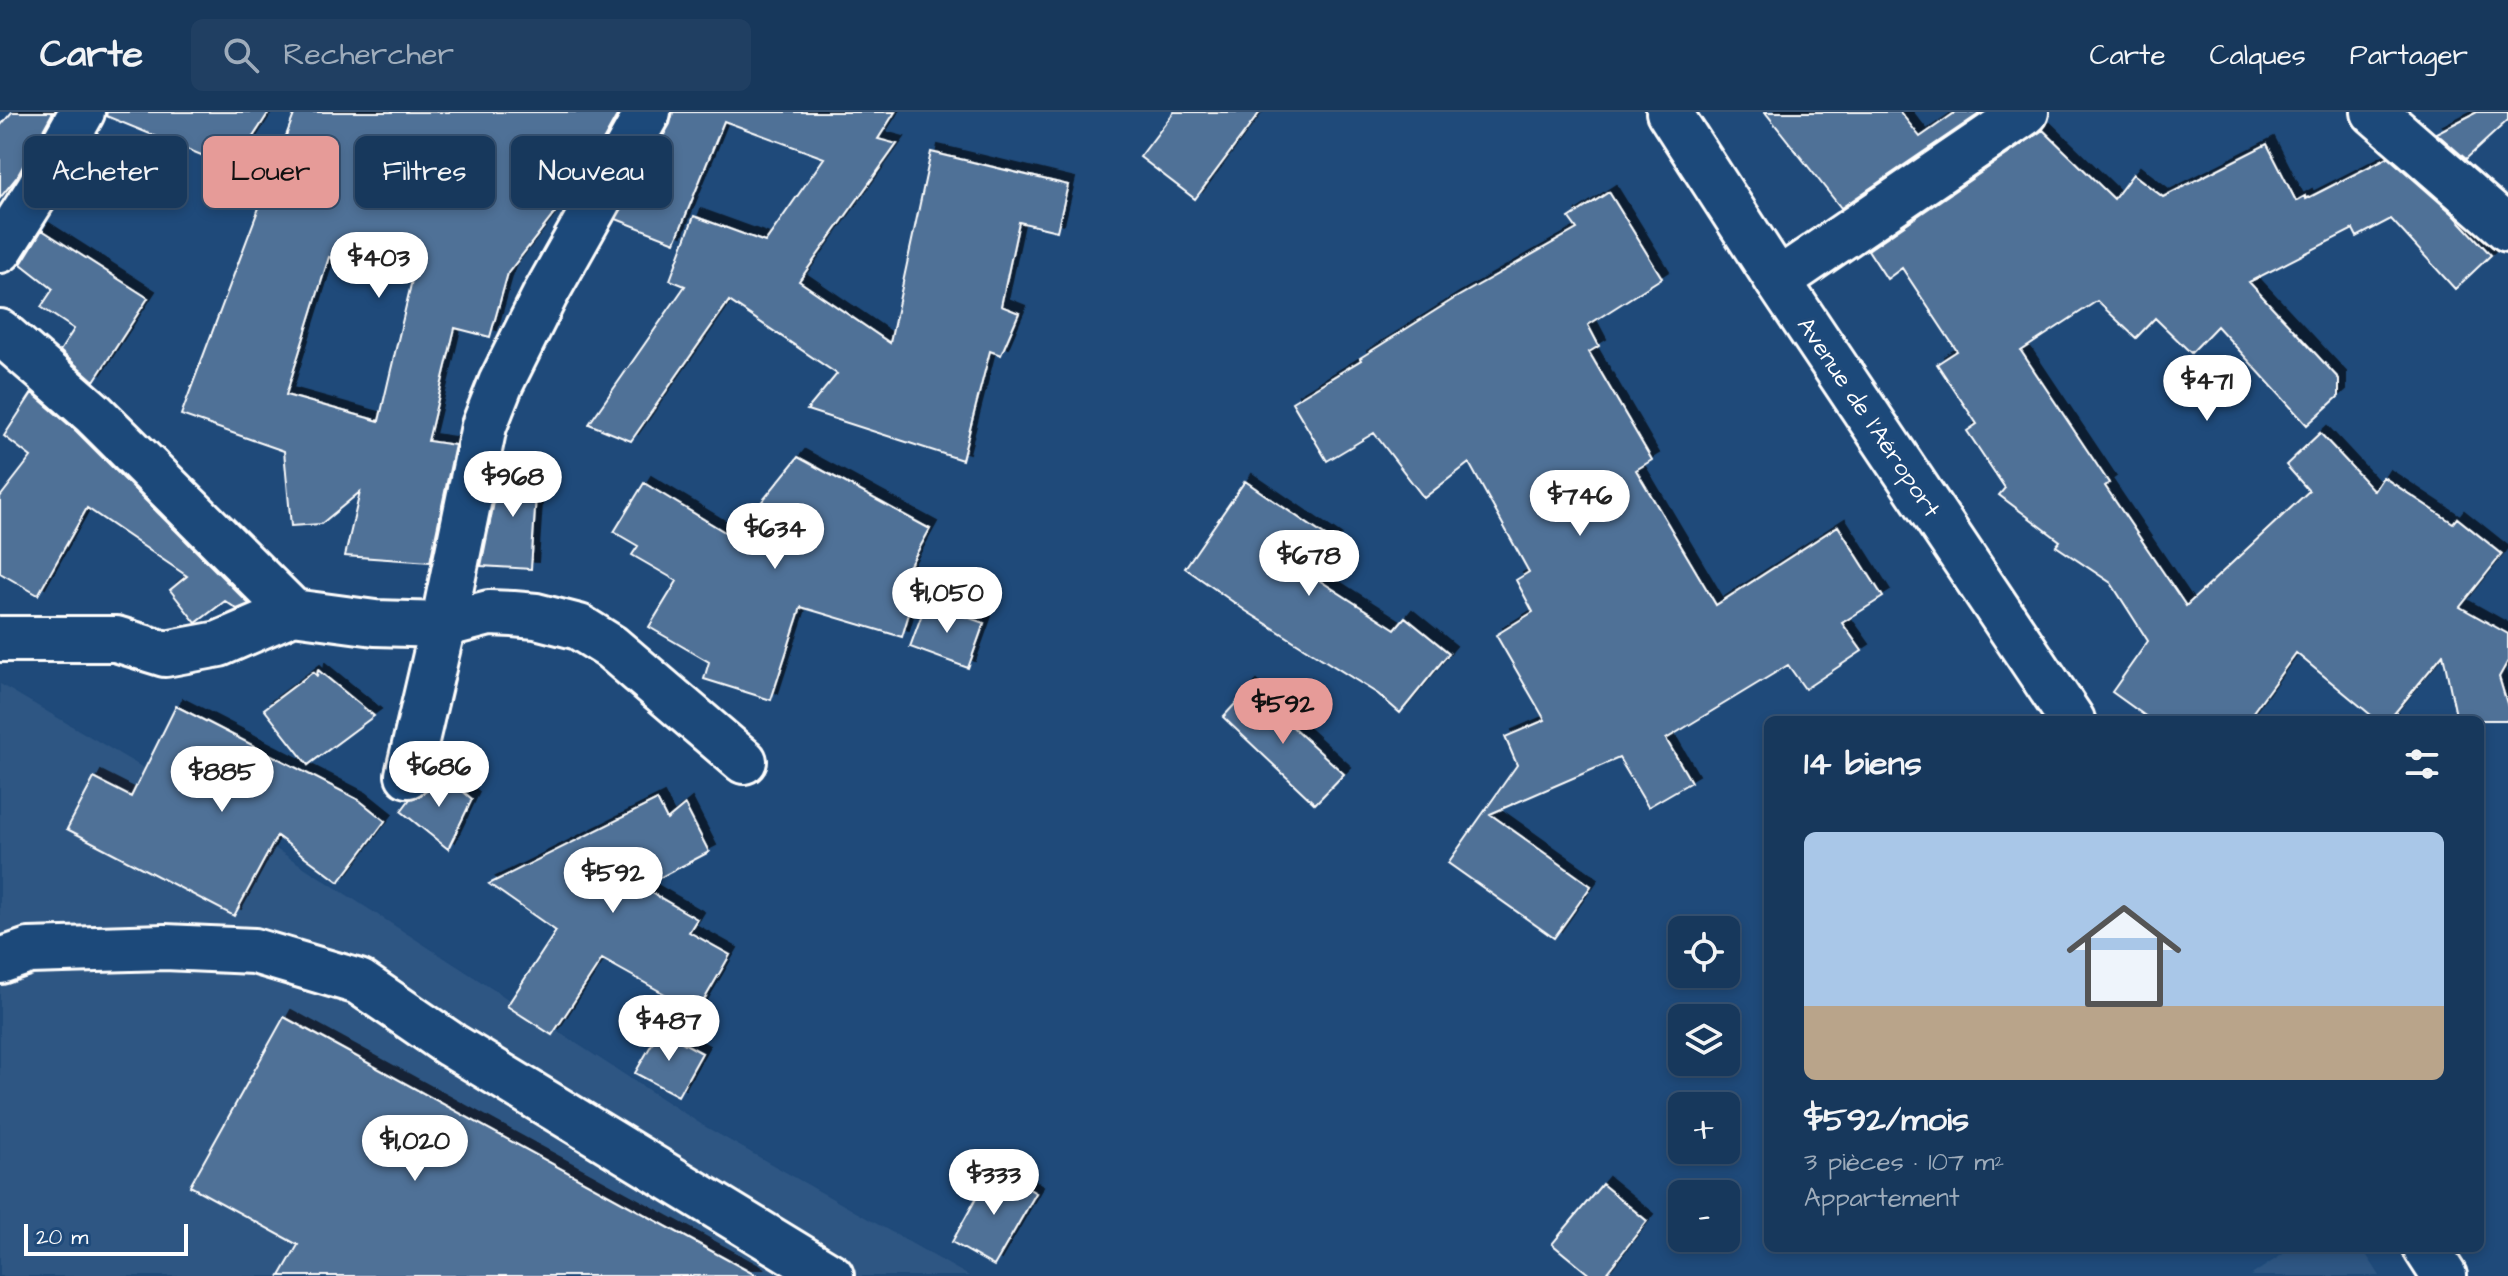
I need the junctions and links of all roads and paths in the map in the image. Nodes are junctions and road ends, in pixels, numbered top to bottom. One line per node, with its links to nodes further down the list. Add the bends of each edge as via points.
1 (82, 112): 7 (main road)
2 (648, 112): 11 (main road, via 501,383 484,426)
3 (1669, 112): 8 (main road, Avenue de l'Aéroport)
4 (2026, 112): 8 (main road)
5 (2374, 112): 6 (main road)
6 (2508, 229)
7 (0, 250)
8 (1778, 281): 13 (main road, Avenue de l'Aéroport)
9 (0, 332): 10 (main road, via 93,413)
10 (293, 612): 11 (main road); 12 (main road, via 219,644 165,654 116,639)
11 (443, 625): 14 (main road, via 489,613 536,616 579,627 611,647); 15 (main road)
12 (0, 639)
13 (2069, 716)
14 (744, 761)
15 (408, 775)
16 (0, 961): 18 (main road, via 44,950 254,951 359,982 451,1045)
17 (2429, 1252): 19 (main road)
18 (831, 1276)
19 (2444, 1276)

